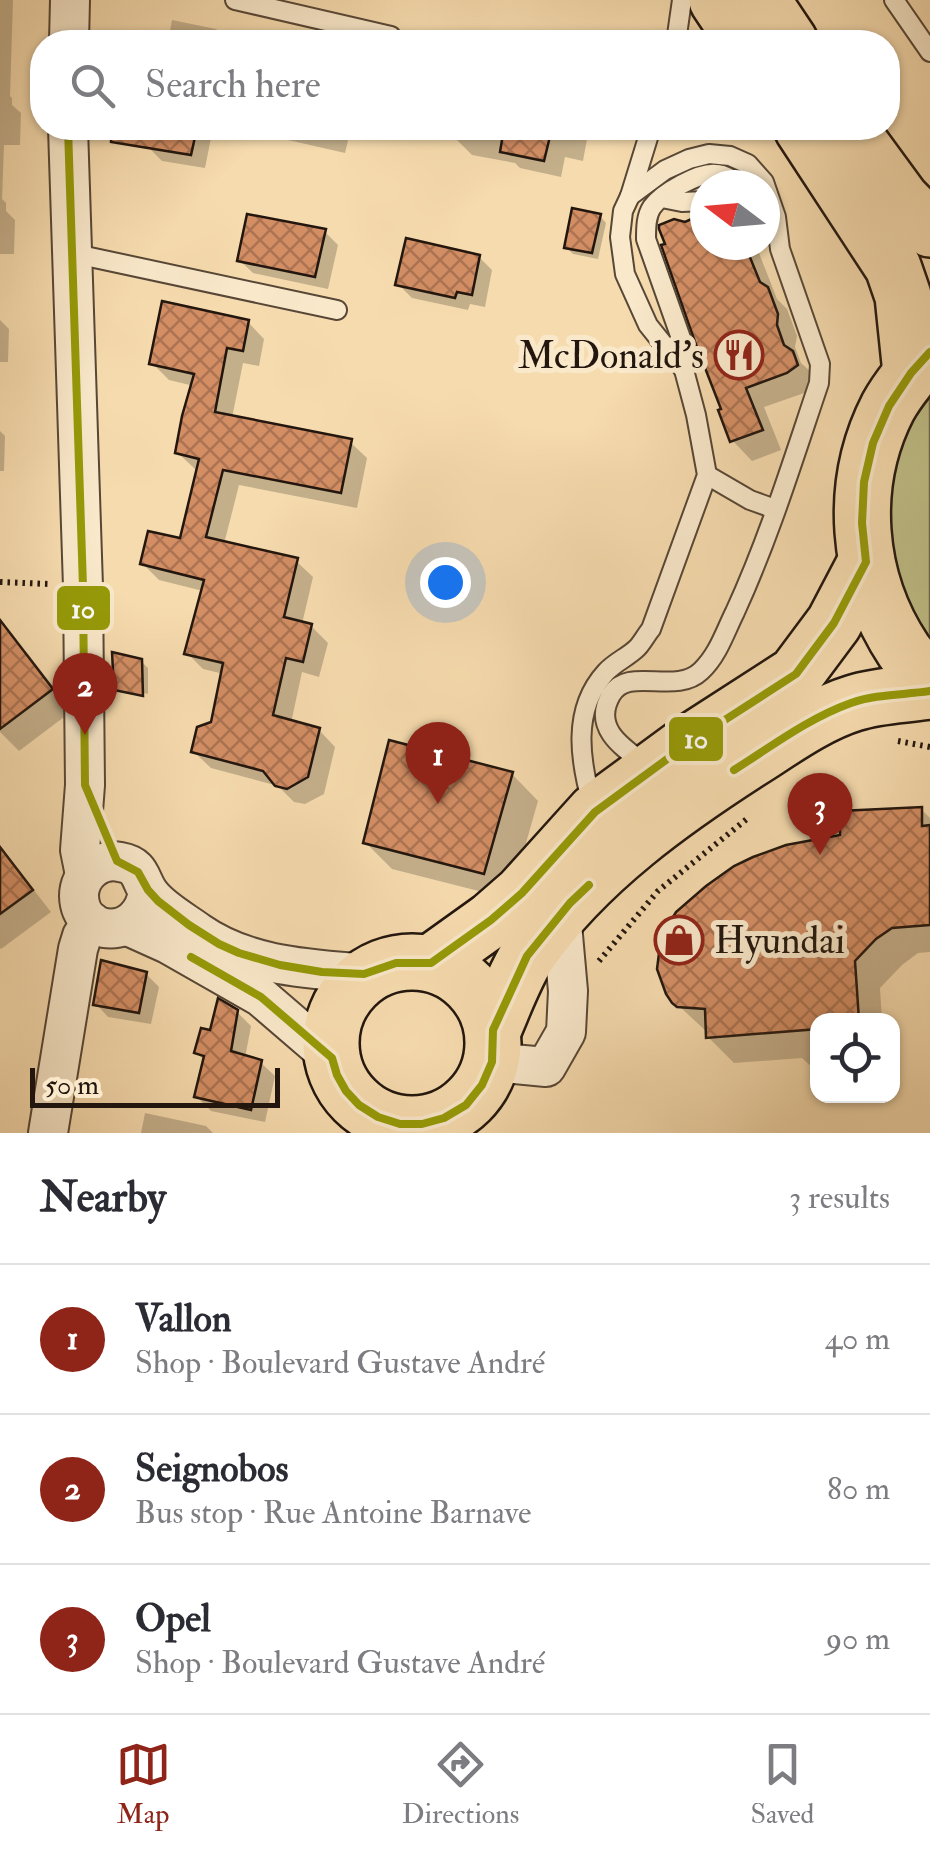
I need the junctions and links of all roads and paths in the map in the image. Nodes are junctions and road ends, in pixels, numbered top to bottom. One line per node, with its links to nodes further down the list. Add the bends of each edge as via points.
1 (70, 0): 6 (street)
2 (235, 0): 7 (lane)
3 (682, 0): 8 (lane)
4 (717, 0): 9 (main road)
5 (894, 0): 10 (lane)
6 (69, 30)
7 (365, 30)
8 (678, 30)
9 (737, 30)
10 (930, 52)
11 (68, 140): 22 (street)
12 (648, 140): 17 (lane)
13 (810, 140): 24 (main road, via 893,267)
14 (858, 140): 20 (main road)
15 (753, 170): 17 (lane, via 730,156 710,154 665,170)
16 (690, 181): 18 (lane)
17 (630, 196): 25 (lane, via 620,237 625,274 648,325)
18 (662, 198): 19 (lane); 25 (lane, via 650,208 646,239 682,340)
19 (690, 202)
20 (930, 229)
21 (780, 249): 27 (lane, via 820,364)
22 (70, 253): 23 (lane); 30 (street)
23 (337, 310)
24 (921, 362): 28 (main road, via 889,406 873,443 864,482)
25 (684, 370): 26 (lane)
26 (706, 475): 27 (lane); 37 (lane, via 650,628 604,674 587,706 582,772)
27 (775, 509): 35 (lane, via 709,662 686,681 630,681 610,695 605,724 612,738)
28 (866, 562): 31 (main road, via 881,610); 35 (main road, via 834,623 796,674)
29 (0, 582): 30 (path)
30 (83, 586): 38 (street, via 85,785)
31 (930, 680)
32 (930, 691): 40 (main road, via 852,703 802,728 636,841)
33 (882, 744): 34 (path)
34 (930, 747)
35 (653, 770): 37 (main road)
36 (759, 809): 44 (path, via 658,891)
37 (595, 812): 42 (main road, via 522,893)
38 (101, 868): 39 (street, via 130,864); 41 (street, via 79,895 85,914)
39 (148, 892): 41 (street, via 139,918); 43 (street, via 202,935 239,953)
40 (561, 913): 44 (street); 45 (main road, via 527,956)
41 (110, 924): 46 (street, via 168,944 261,997); 49 (street, via 82,936 78,949)
42 (430, 964): 43 (main road, via 388,965); 45 (main road, via 460,976 482,1000)
43 (369, 974): 46 (main road, via 338,1010)
44 (568, 1002): 45 (street, via 566,1032 546,1067)
45 (492, 1046): 48 (main road, via 482,1086)
46 (332, 1058): 47 (main road)
47 (361, 1119): 48 (main road)
48 (441, 1126)
49 (48, 1133)

